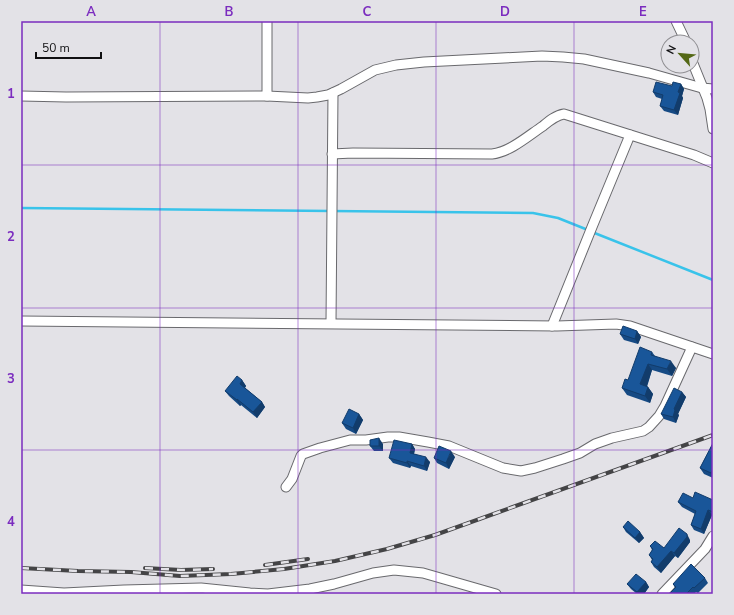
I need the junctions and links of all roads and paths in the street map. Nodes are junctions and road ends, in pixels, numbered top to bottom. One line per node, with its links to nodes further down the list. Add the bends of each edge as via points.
1 (267, 21): 8 (street)
2 (676, 21): 3 (street)
3 (682, 34)
4 (700, 74): 5 (street)
5 (708, 88): 6 (street, via 597,62 542,56 396,65 375,70); 9 (street)
6 (333, 93): 8 (street, via 308,98); 11 (street)
7 (21, 96): 8 (street)
8 (267, 96)
9 (713, 129)
10 (630, 135): 11 (street, via 564,114 556,116 504,151 495,154); 12 (street); 15 (street)
11 (332, 154): 14 (street)
12 (711, 159)
13 (21, 321): 14 (street)
14 (331, 323): 15 (street)
15 (552, 326): 16 (street, via 630,326)
16 (692, 347): 17 (street); 18 (street, via 665,406 649,427 595,444 563,459 535,468 512,470 490,464 448,446 428,442 399,437 350,440 303,454)
17 (713, 354)
18 (286, 487)
19 (713, 536): 23 (street, via 705,549)
20 (21, 590): 21 (street)
21 (78, 593): 22 (street, via 201,588 268,594 310,589 394,570 423,573)
22 (496, 594)
23 (662, 594)

